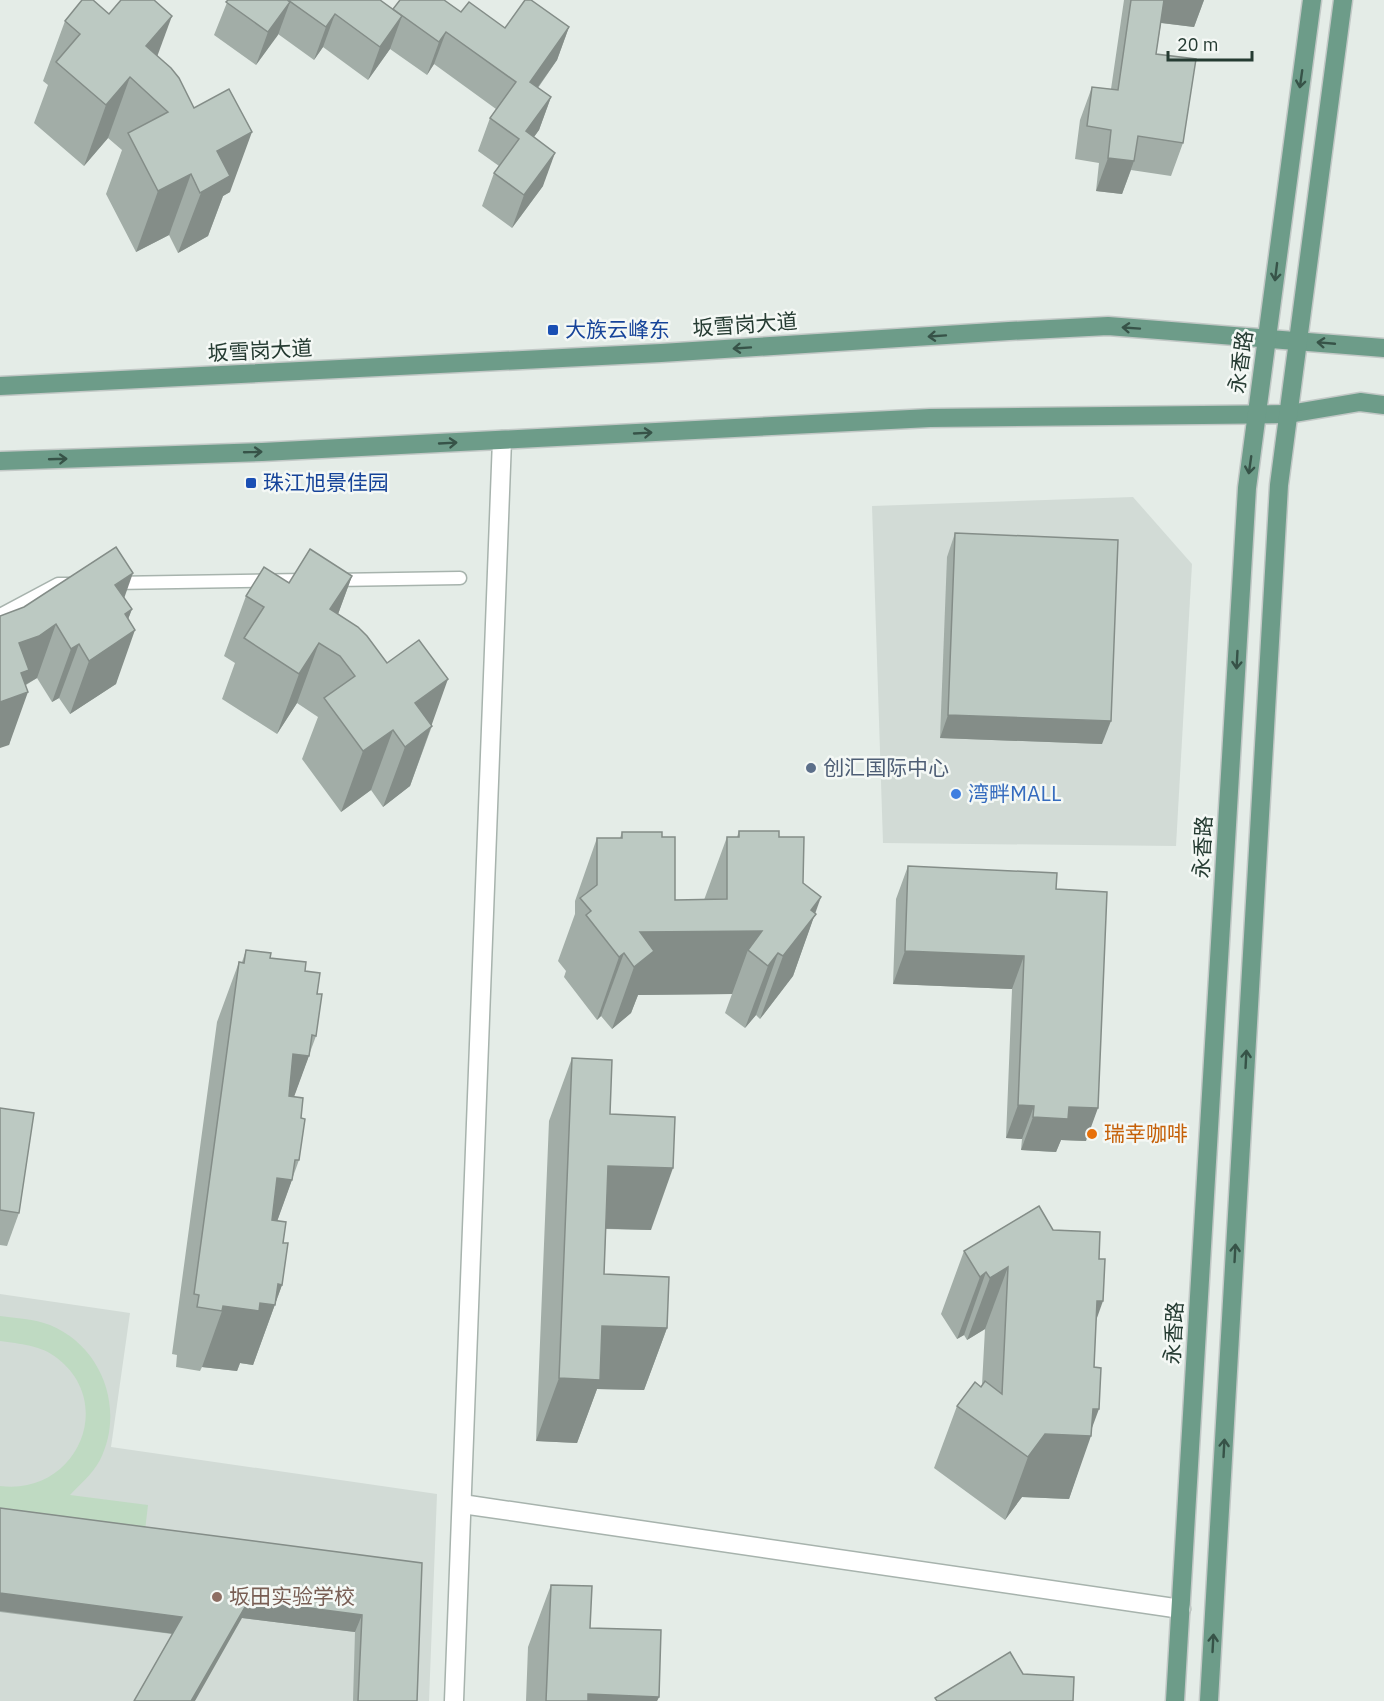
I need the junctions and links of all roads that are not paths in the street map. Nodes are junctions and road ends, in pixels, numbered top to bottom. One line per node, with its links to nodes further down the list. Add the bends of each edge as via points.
1 (1312, 0): 3 (main road, 永香路, one-way to 3)
2 (1343, 0): 4 (main road)
3 (1267, 338): 4 (main road, 坂雪岗大道); 6 (main road, 坂雪岗大道, one-way to 6, via 1108,326); 8 (main road, 永香路)
4 (1299, 340): 5 (main road, 坂雪岗大道, one-way to 4); 9 (main road)
5 (1384, 348)
6 (0, 386)
7 (1384, 405): 9 (main road, via 1360,402)
8 (1257, 414): 9 (main road); 10 (main road, one-way to 8, via 930,418); 19 (main road, 永香路, one-way to 19, via 1247,488)
9 (1289, 414): 22 (main road, one-way to 9, via 1279,497)
10 (502, 440): 12 (main road, one-way to 10); 18 (street)
11 (0, 460): 12 (main road)
12 (27, 460): 13 (main road)
13 (0, 468)
14 (460, 578): 15 (lane)
15 (105, 583)
16 (82, 584): 17 (lane, via 58,584)
17 (0, 615)
18 (462, 1504): 19 (street); 20 (street)
19 (1181, 1609): 21 (main road, 永香路)
20 (454, 1701)
21 (1175, 1701)
22 (1209, 1701)

